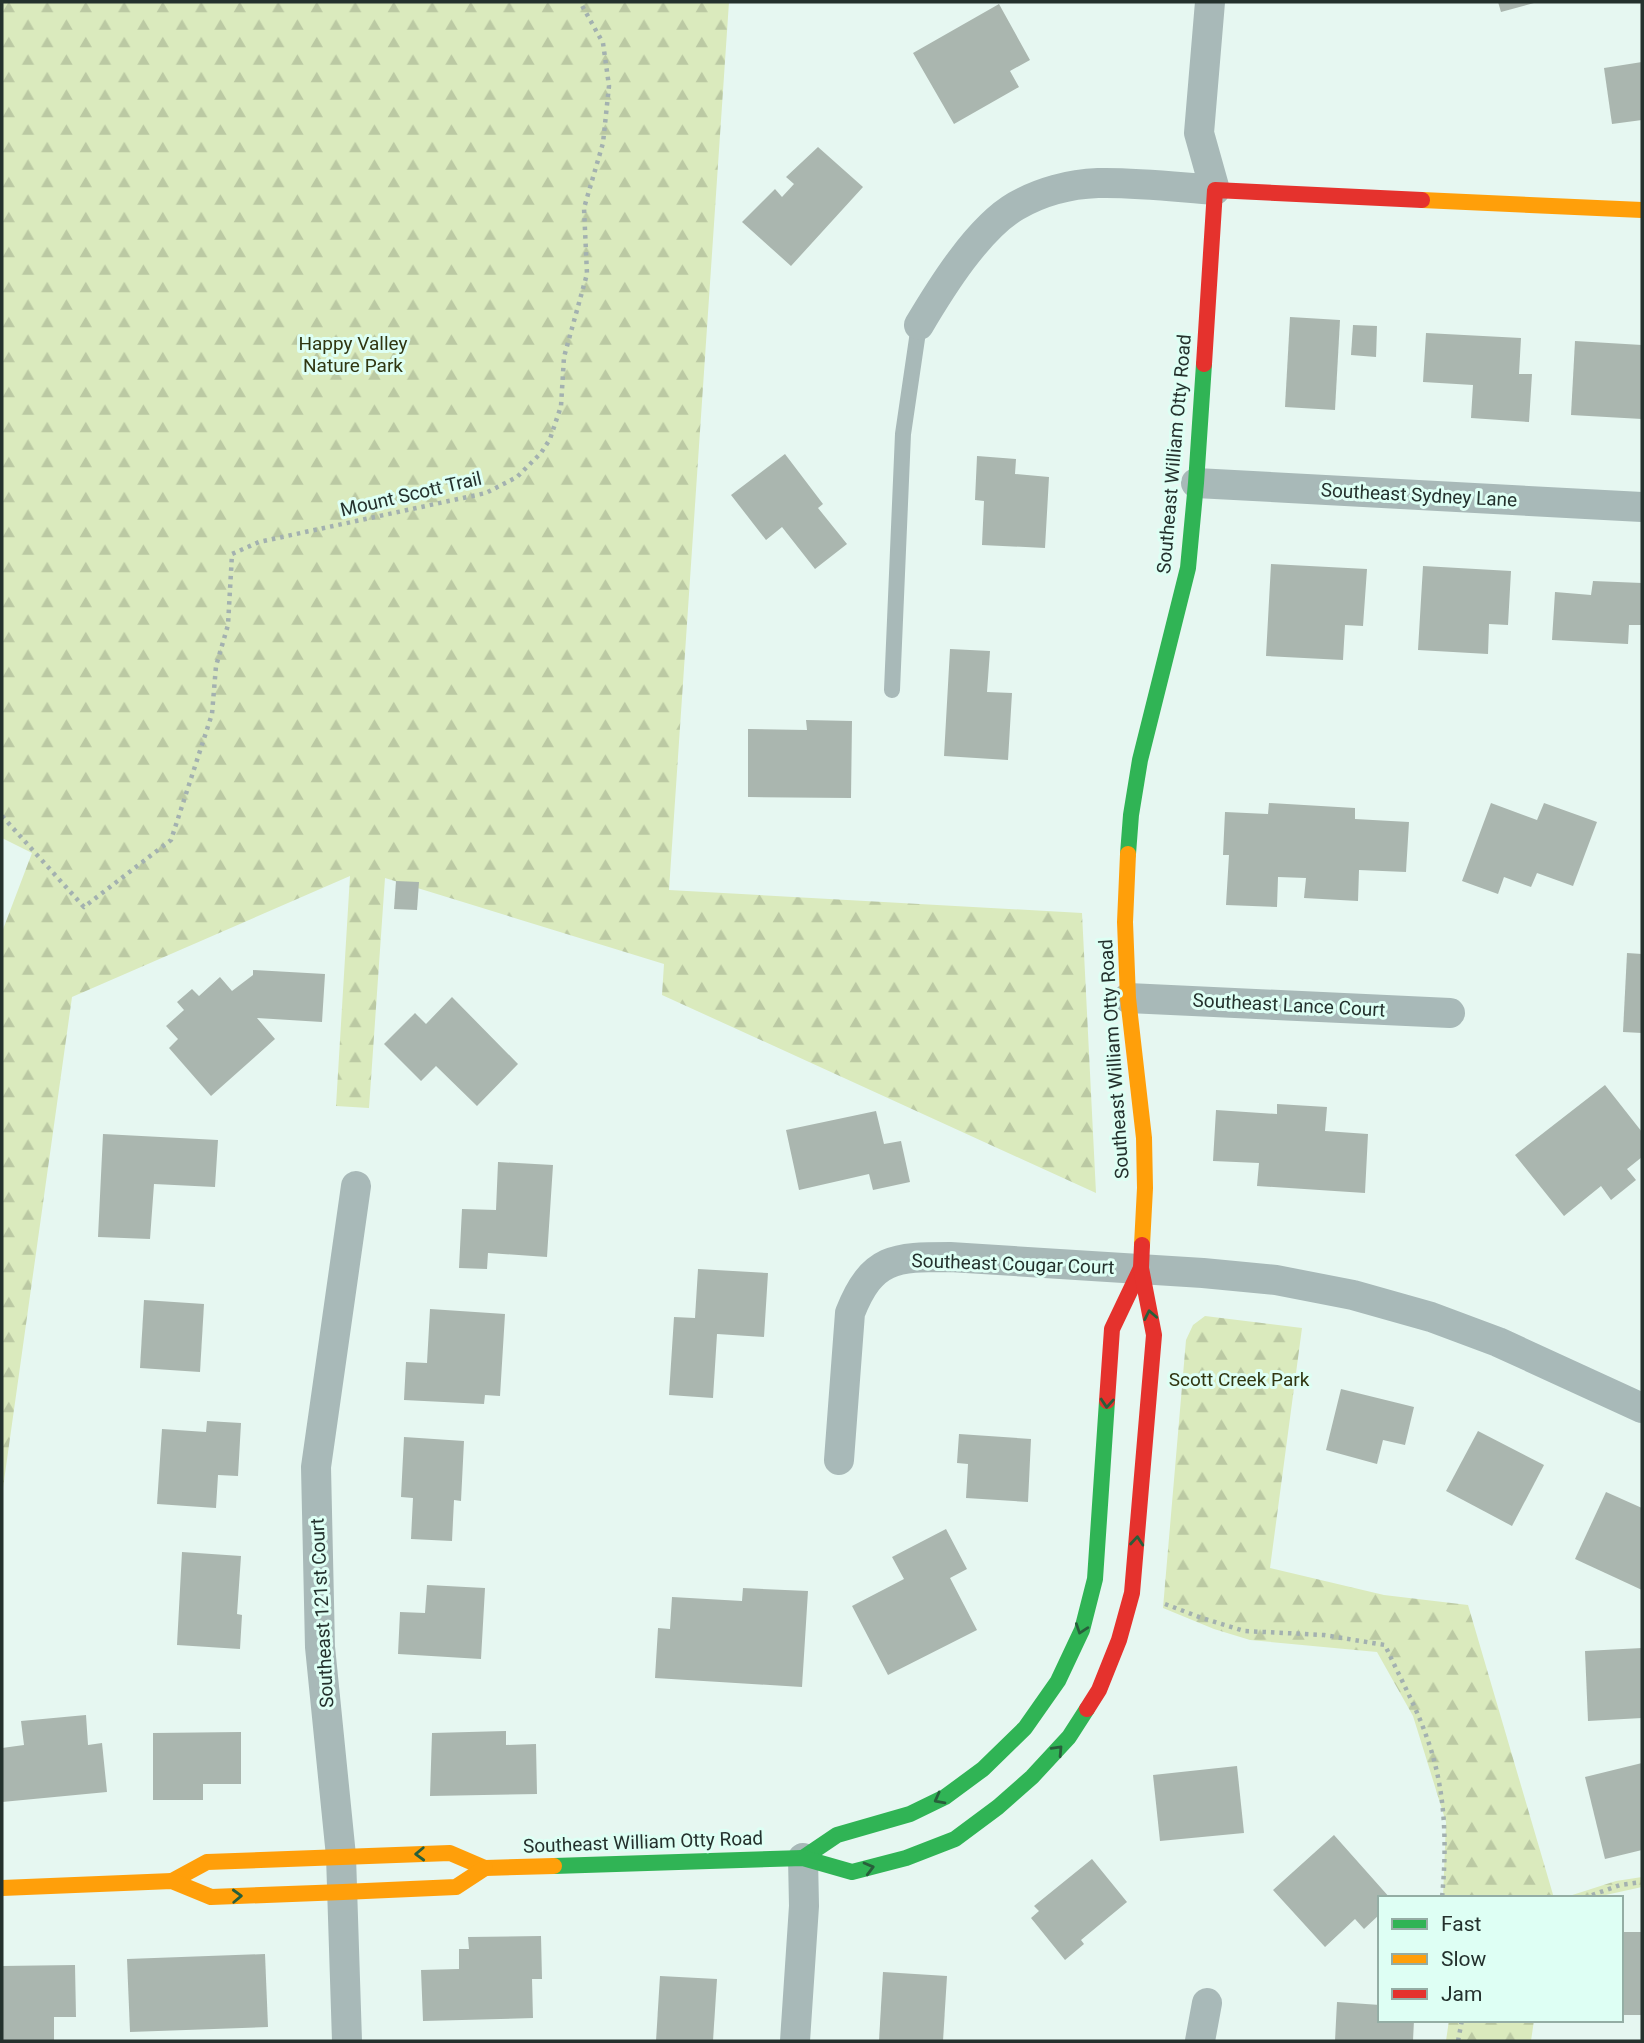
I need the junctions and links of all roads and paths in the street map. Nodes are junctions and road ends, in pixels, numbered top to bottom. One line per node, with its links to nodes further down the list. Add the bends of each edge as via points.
1 (580, 2): 9 (path, Mount Scott Trail, via 603,43 609,86 603,142 584,208 587,274 564,357 561,406 541,453 517,477 486,493 259,542 232,554 228,625 216,666 212,714 171,840 84,907)
2 (1210, 2): 3 (street, via 1199,133)
3 (1215, 190): 4 (street); 5 (street, via 1096,183 1053,190 1015,206 984,232 941,287); 6 (street, Southeast William Otty Road)
4 (1642, 210)
5 (919, 325): 8 (lane, via 903,434)
6 (1196, 483): 7 (street, Southeast Sydney Lane); 10 (street, Southeast William Otty Road, via 1188,568 1140,760 1131,816 1125,874)
7 (1642, 507)
8 (892, 690)
9 (2, 816)
10 (1128, 998): 11 (street, Southeast Lance Court); 13 (street, Southeast William Otty Road, via 1144,1138)
11 (1450, 1013)
12 (356, 1186): 17 (street, Southeast 121st Court, via 316,1467 320,1647)
13 (1141, 1268): 14 (street, Southeast Cougar Court, via 1276,1280 1353,1294 1498,1342); 15 (street, Southeast Cougar Court, via 950,1257 889,1262 866,1279 850,1313); 18 (street, Southeast William Otty Road, one-way to 18, via 1112,1329 1095,1579 1082,1630 1058,1682 1025,1728 983,1769 945,1797 910,1814 837,1835); 18 (street, Southeast William Otty Road, one-way to 13, via 852,1872 955,1839 1032,1777 1069,1737 1099,1690 1132,1593 1153,1335)
14 (1642, 1408)
15 (839, 1460)
16 (1157, 1601): 24 (path, via 1244,1631 1324,1635 1384,1645 1427,1739 1443,1802)
17 (341, 1856): 19 (street, Southeast William Otty Road, one-way to 17, via 450,1853); 20 (street, Southeast William Otty Road, via 207,1862); 23 (street, Southeast 121st Court)
18 (803, 1858): 19 (street, Southeast William Otty Road); 29 (street)
19 (485, 1868): 23 (street, Southeast William Otty Road, via 456,1887)
20 (172, 1881): 22 (street, Southeast William Otty Road); 23 (street, Southeast William Otty Road, one-way to 23, via 211,1897)
21 (1642, 1882): 25 (path)
22 (2, 1888)
23 (343, 1892): 28 (street, Southeast 121st Court)
24 (1442, 1896)
25 (1590, 1896)
26 (1207, 2003): 30 (street)
27 (1462, 2022): 31 (path)
28 (346, 2041)
29 (795, 2041)
30 (1200, 2041)
31 (1458, 2041)

